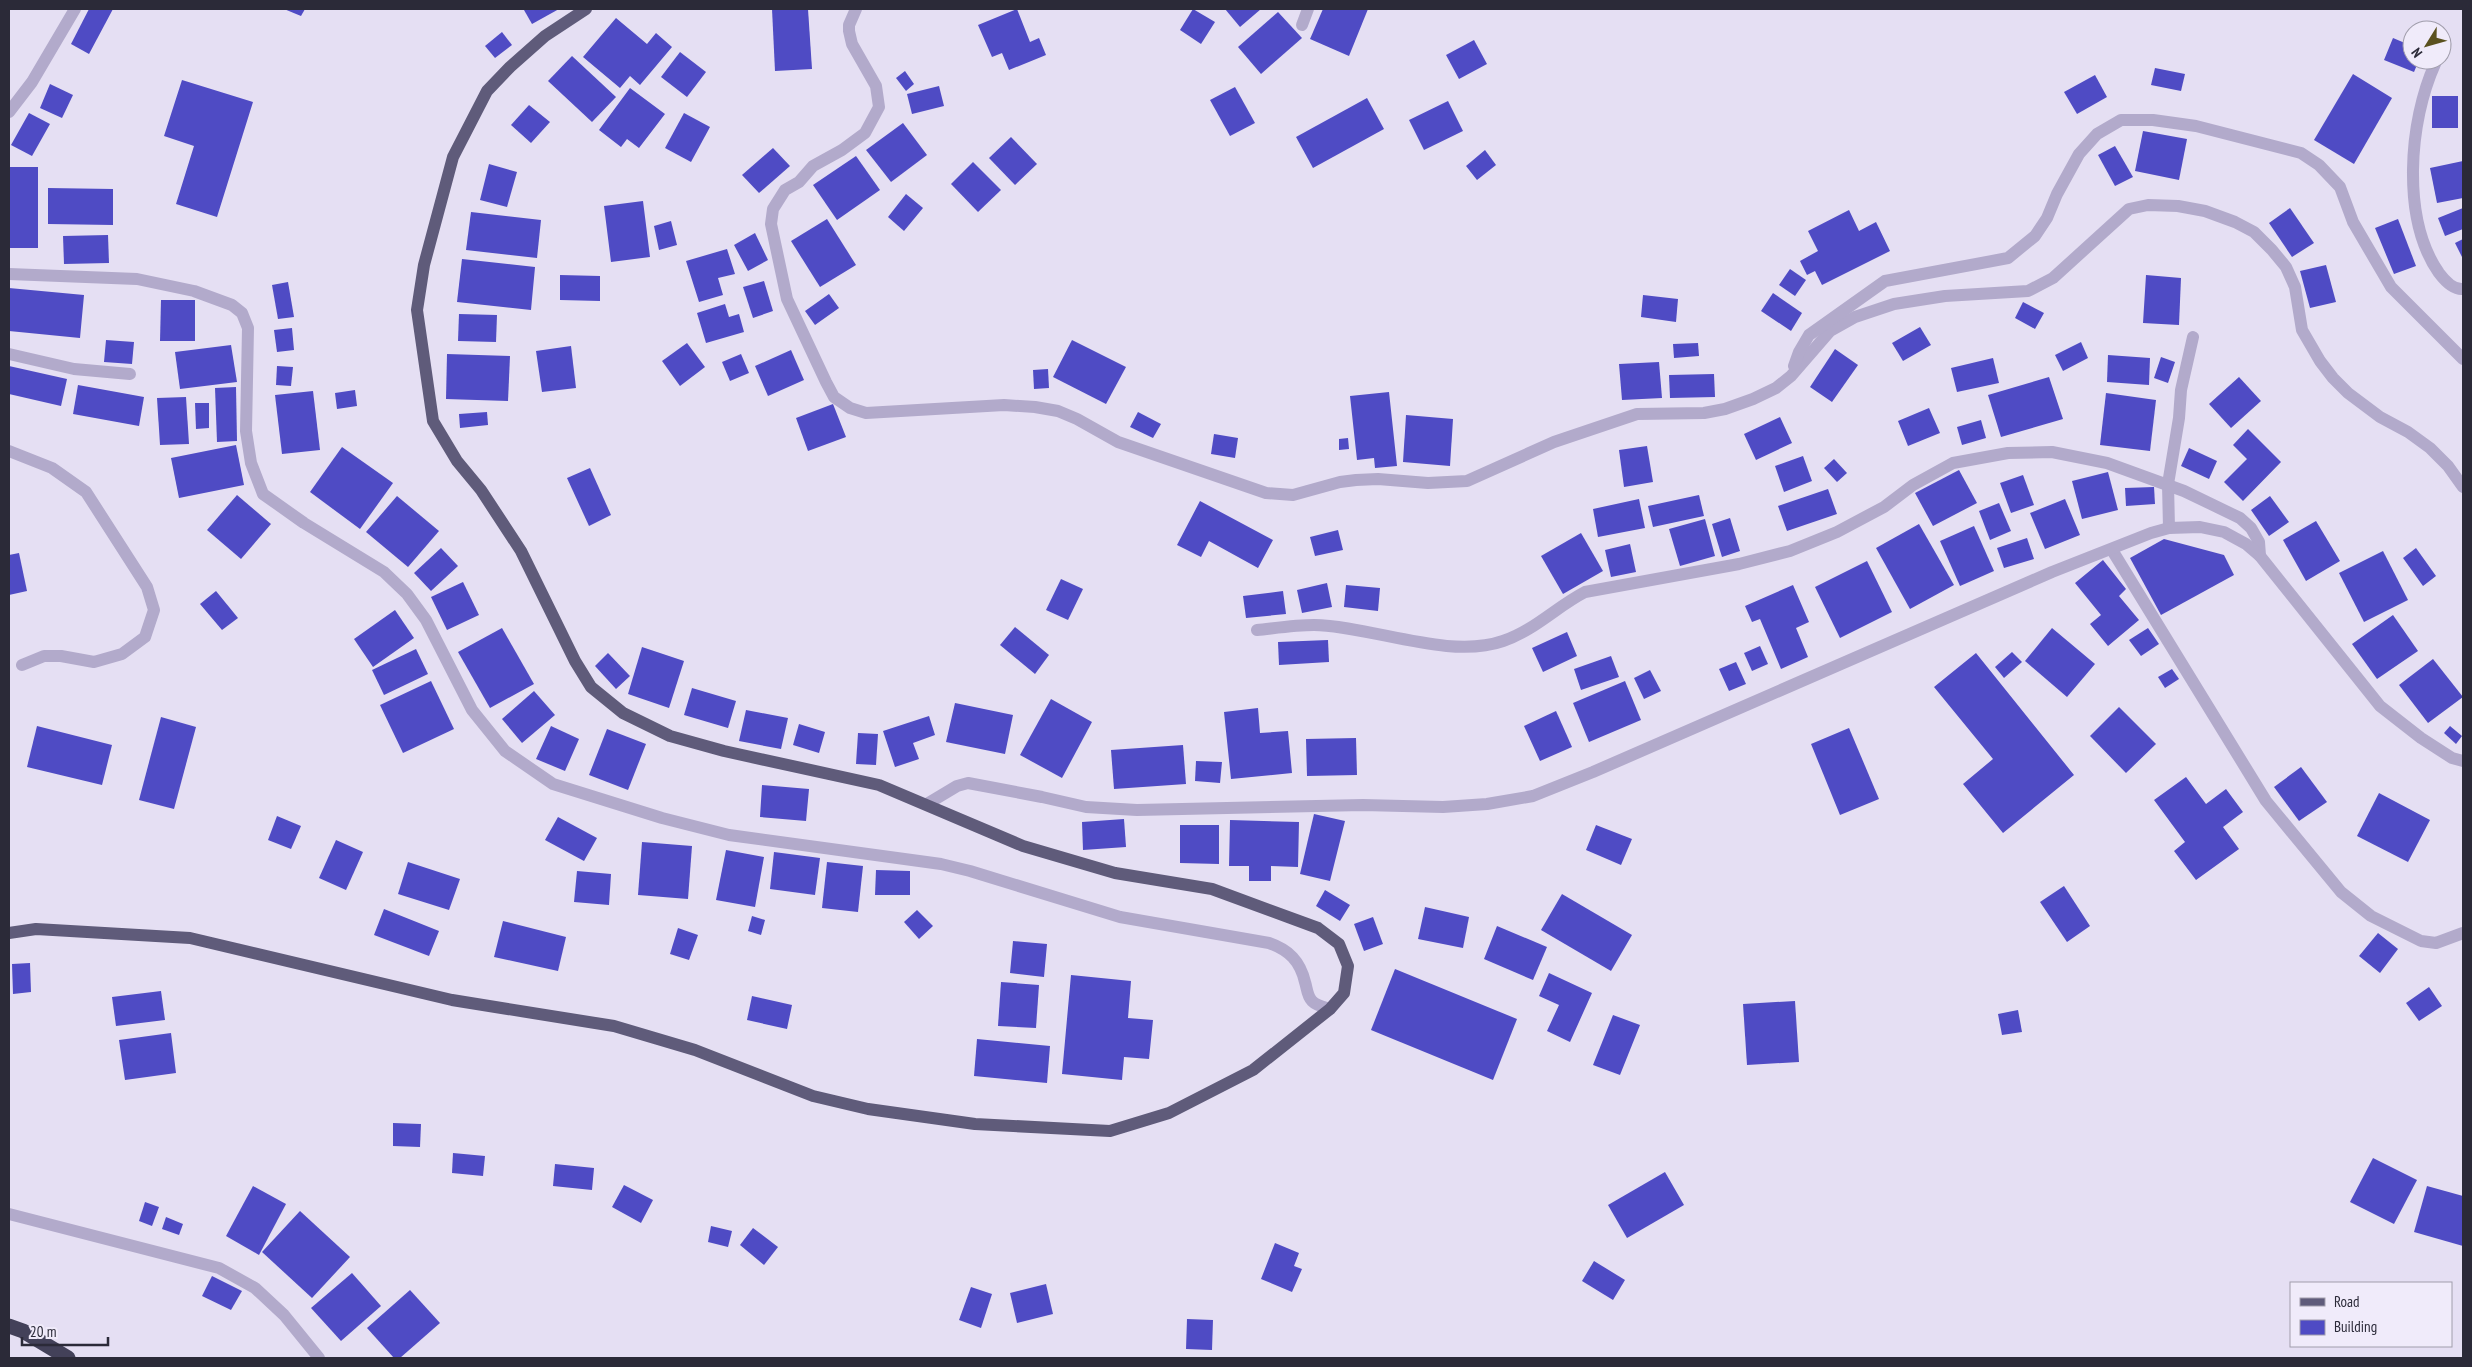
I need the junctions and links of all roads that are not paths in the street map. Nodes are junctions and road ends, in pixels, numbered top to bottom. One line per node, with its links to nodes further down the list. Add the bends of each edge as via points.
1 (75, 9): 7 (street, via 32,82)
2 (586, 9): 24 (main road, via 546,36 487,91 453,157 424,265 417,310 432,420 521,551 574,662 591,687 623,713 670,736 879,785)
3 (856, 9): 14 (street, via 849,32 852,44 876,86 878,107 865,132 813,166 799,182 785,190 773,209 771,224 787,299 834,397 850,408 866,413 1004,405 1035,407 1077,419 1118,442 1142,451 1266,493 1293,495 1356,480 1428,484 1466,481 1599,425 1637,414 1704,413 1725,409 1776,388)
4 (1308, 9): 5 (street)
5 (1302, 25)
6 (2432, 70): 9 (street, via 2417,116 2415,202 2432,263 2446,282)
7 (9, 112)
8 (9, 274): 27 (street, via 136,278 194,291 232,305 242,313 248,328 246,431 251,463 263,494 384,572 407,594 426,620 472,710 505,751 553,784 662,818 729,834 941,864 1120,917 1269,943 1295,958 1312,1001)
9 (2463, 289)
10 (2193, 338): 16 (street)
11 (9, 354): 13 (street, via 74,369)
12 (2463, 359): 14 (street, via 2391,287 2353,222 2340,187 2320,165 2301,153 2196,126 2122,120 2097,134 2079,154 2035,236 2008,258 1885,281 1809,336 1799,352)
13 (130, 374)
14 (1791, 376): 17 (street, via 1830,331 1855,317 1894,304 1945,296 2028,290 2053,278 2129,209 2148,205 2178,206 2205,211 2254,232 2286,268 2295,286 2302,330 2333,378 2380,417 2430,448)
15 (9, 451): 22 (street, via 52,468 86,492 147,587 154,610 145,637 122,654 94,662 44,656)
16 (2168, 484): 18 (street); 20 (street, via 2240,518 2259,542); 21 (street, via 2107,463 2052,452 2008,453 1953,464 1845,528 1790,551 1739,564 1585,592 1563,604 1529,631 1502,642 1448,646 1315,625)
17 (2463, 487)
18 (2169, 528): 19 (street); 20 (street, via 2200,527 2224,532)
19 (2112, 550): 24 (street, via 2052,572 1534,796 1443,808 1363,805 1136,810 1086,808 968,784 957,786); 26 (street, via 2266,801 2341,892 2371,916 2421,941 2436,943)
20 (2260, 556): 23 (street, via 2380,706 2444,753)
21 (1257, 630)
22 (22, 665)
23 (2463, 761)
24 (927, 804): 27 (main road, via 1056,857 1131,877 1212,889 1318,928 1339,944 1348,966 1344,993)
25 (9, 933): 27 (main road, via 36,929 190,938 452,1000 614,1026 695,1050 813,1096 868,1109 976,1124 1110,1131 1170,1113 1253,1070)
26 (2463, 933)
27 (1330, 1009)
28 (9, 1214): 31 (street, via 219,1268 255,1288 284,1315)
29 (9, 1326): 30 (highway)
30 (68, 1358)
31 (319, 1358)

